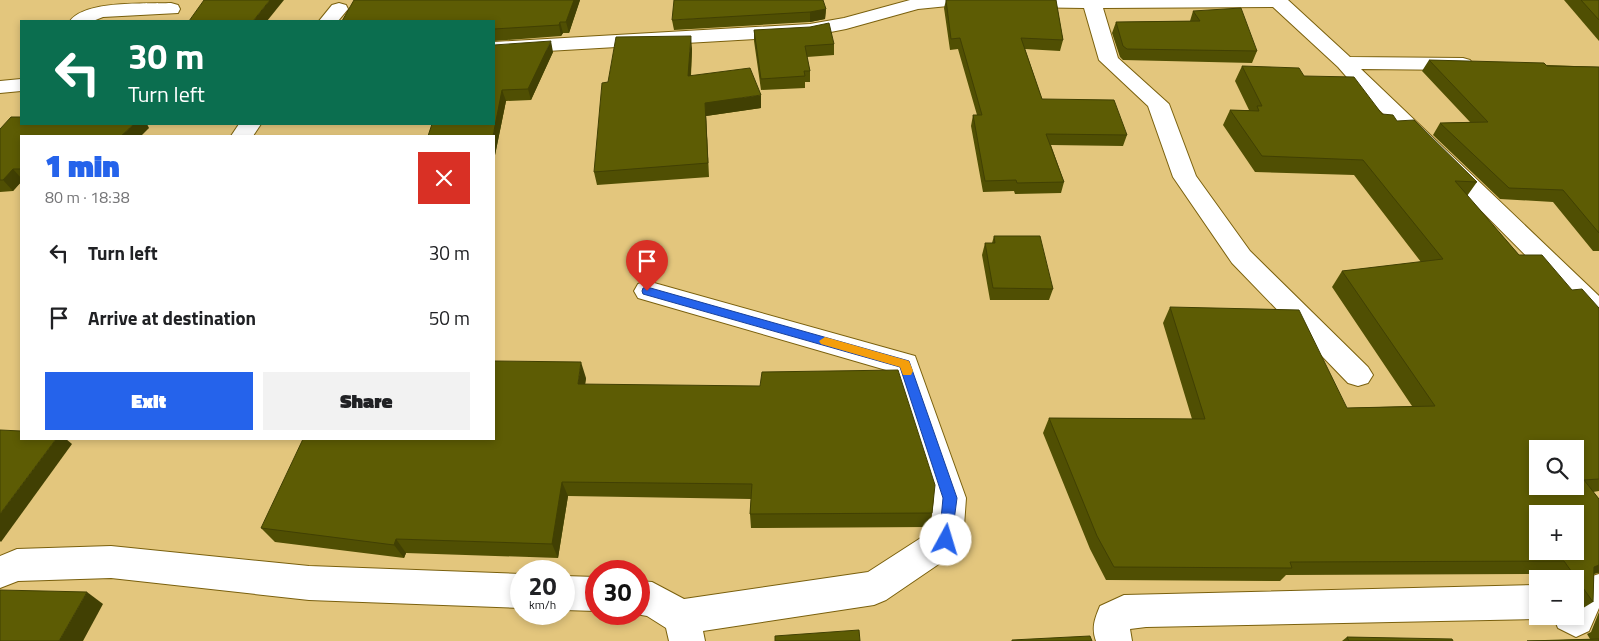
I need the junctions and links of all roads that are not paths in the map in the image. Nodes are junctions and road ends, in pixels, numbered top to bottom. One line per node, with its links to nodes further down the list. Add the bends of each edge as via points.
1 (1278, 0): 2 (street); 7 (street)
2 (1092, 3): 3 (street, via 948,0); 11 (street, via 1109,60 1158,104 1185,177 1241,257)
3 (902, 4): 6 (street, via 846,23 810,30)
4 (171, 9): 5 (street, via 99,11)
5 (81, 20)
6 (495, 48)
7 (1345, 63): 8 (street); 10 (street)
8 (1484, 65)
9 (647, 291): 18 (street, via 904,364 950,498 946,540 874,588)
10 (1599, 312)
11 (1358, 375)
12 (0, 572): 13 (street, via 17,565 110,562 309,583)
13 (510, 591)
14 (1599, 591): 17 (street, via 1588,593)
15 (650, 599): 18 (street)
16 (1529, 602): 19 (street, via 1124,612 1114,618 1111,632)
17 (1584, 602)
18 (684, 629)
19 (1114, 641)

